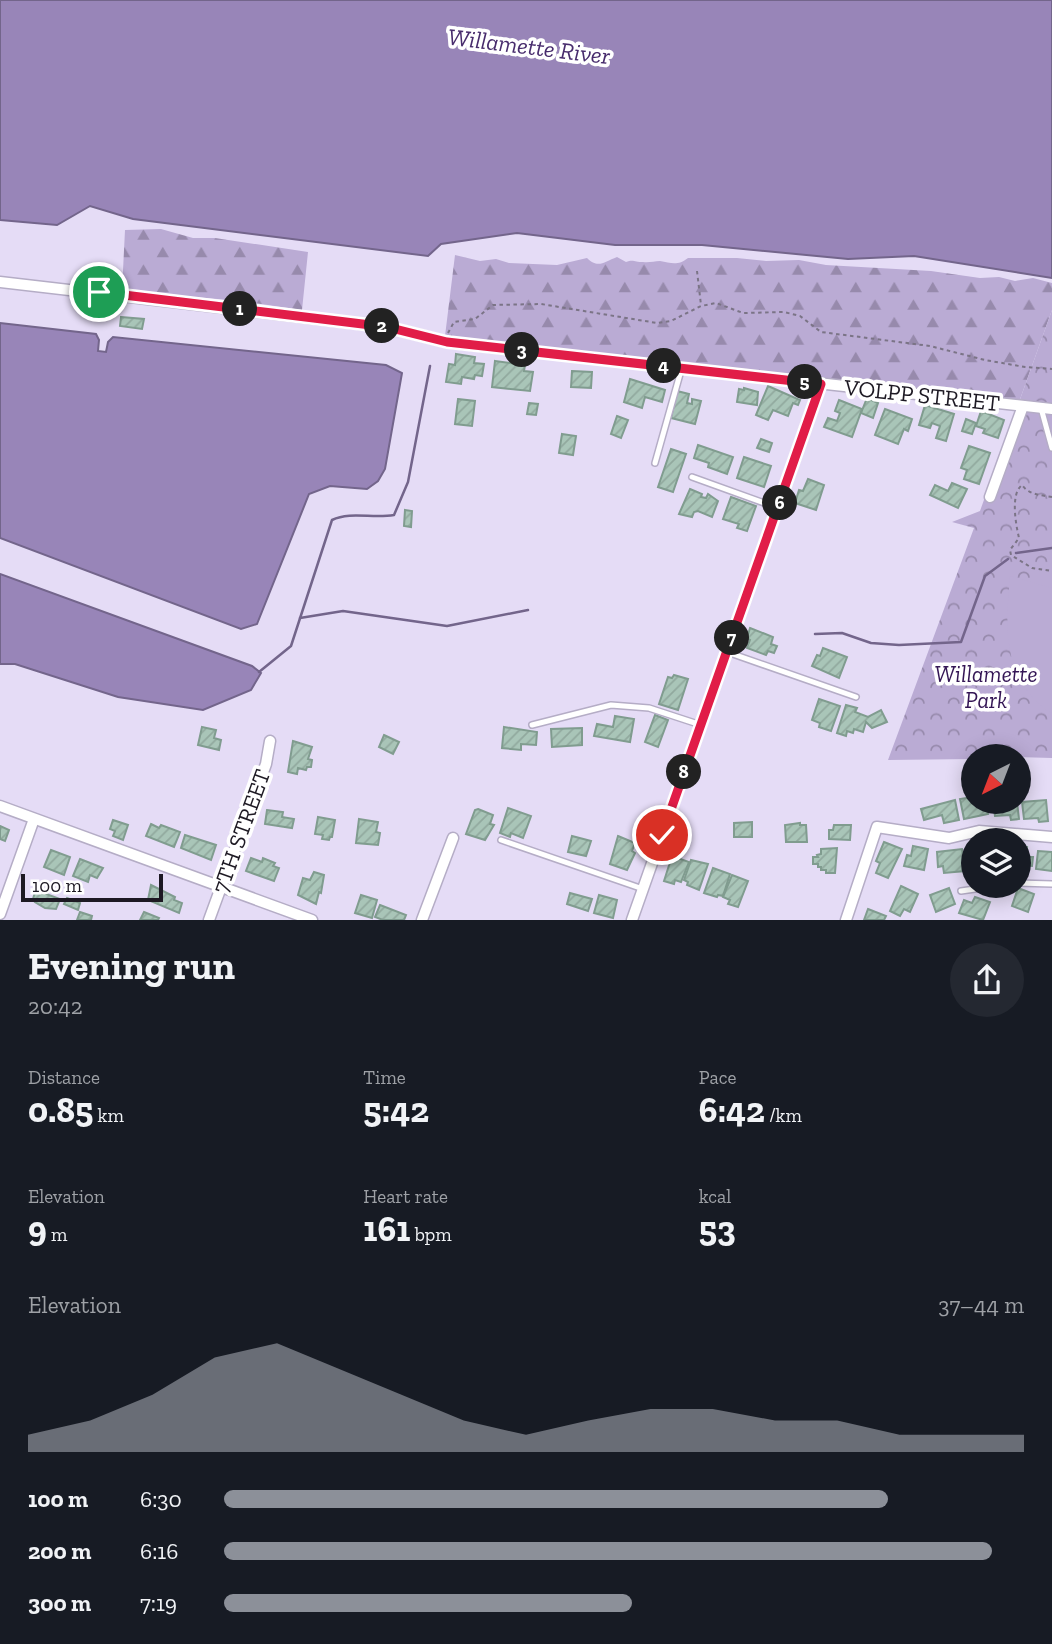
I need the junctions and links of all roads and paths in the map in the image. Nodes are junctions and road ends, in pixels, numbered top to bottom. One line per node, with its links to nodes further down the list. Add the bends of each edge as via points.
1 (697, 271): 3 (path)
2 (0, 282): 4 (street, VOLPP STREET, via 387,327)
3 (701, 306): 4 (path, via 657,323 541,304 499,304 475,319 454,323); 6 (path, via 716,303 743,313 784,312 800,316 821,332)
4 (447, 342): 5 (street, VOLPP STREET)
5 (682, 367): 7 (street, VOLPP STREET); 11 (lane)
6 (1052, 369)
7 (821, 384): 8 (street, VOLPP STREET); 15 (street)
8 (1023, 407): 9 (street, VOLPP STREET); 13 (street)
9 (1047, 409): 10 (lane)
10 (1052, 448)
11 (655, 463)
12 (692, 477): 15 (lane)
13 (989, 497)
14 (1052, 497): 16 (path, via 1034,494 1021,485 1017,488 1019,538 1010,555 1025,565)
15 (778, 508): 17 (street)
16 (1052, 571)
17 (727, 652): 18 (lane); 20 (street)
18 (856, 698)
19 (532, 725): 20 (lane, via 611,705 649,708)
20 (701, 725): 30 (street)
21 (270, 741): 29 (street, 7TH STREET, via 266,764)
22 (0, 806): 23 (street)
23 (34, 819): 29 (street); 31 (street)
24 (1052, 837): 36 (street, via 979,831 949,838 877,827)
25 (453, 838): 34 (street)
26 (501, 840): 30 (lane)
27 (1031, 883): 28 (lane)
28 (1052, 884)
29 (221, 887): 32 (street, 7TH STREET); 33 (street)
30 (643, 889): 35 (street)
31 (0, 914)
32 (209, 919)
33 (312, 919)
34 (422, 919)
35 (632, 919)
36 (846, 919)

